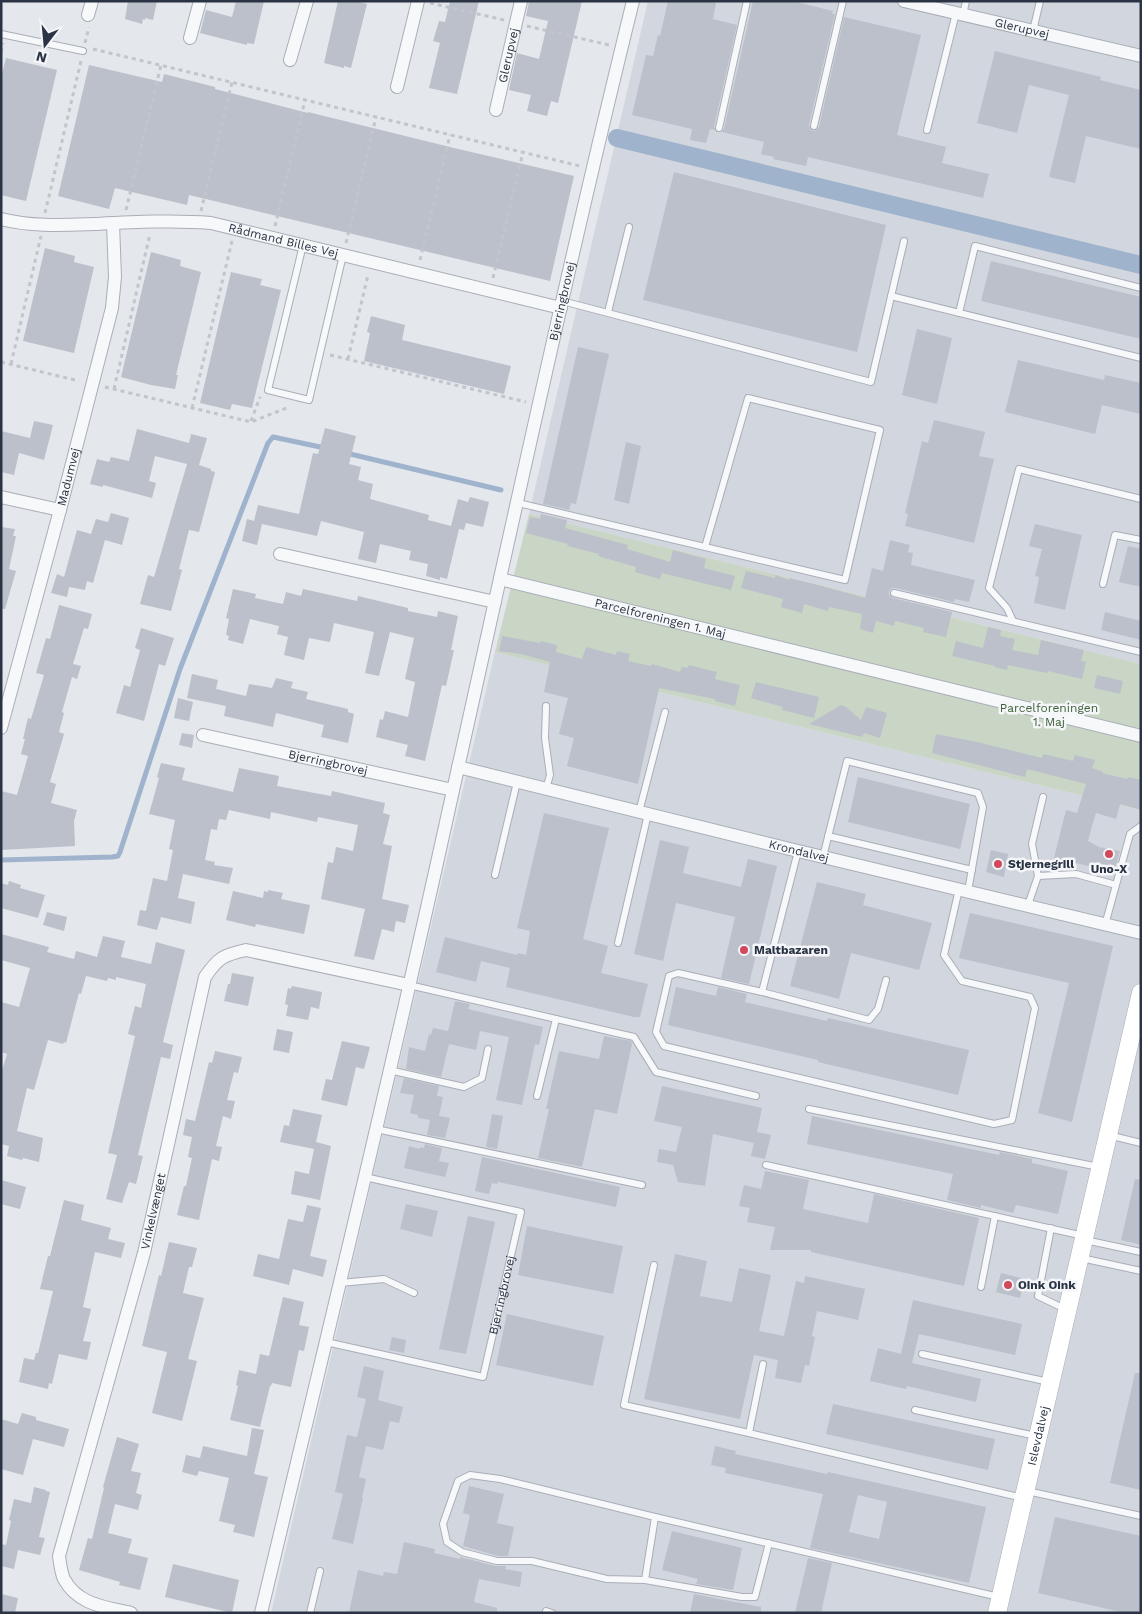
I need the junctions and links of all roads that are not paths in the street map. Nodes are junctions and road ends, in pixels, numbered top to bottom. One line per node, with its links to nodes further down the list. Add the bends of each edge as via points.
1 (92, 1): 13 (street)
2 (200, 1): 16 (street)
3 (307, 1): 19 (street)
4 (418, 1): 20 (street)
5 (521, 1): 21 (street, Glerupvej)
6 (633, 1): 33 (street, Bjerringbrovej)
7 (747, 1): 23 (lane)
8 (843, 1): 22 (lane)
9 (904, 1): 12 (street, Glerupvej)
10 (966, 1): 12 (lane)
11 (1040, 1): 14 (lane)
12 (959, 14): 14 (street, Glerupvej); 24 (lane)
13 (88, 15)
14 (1033, 31): 18 (street, Glerupvej)
15 (1, 34): 17 (lane)
16 (190, 38)
17 (83, 51)
18 (1141, 56)
19 (290, 60)
20 (397, 87)
21 (496, 110)
22 (814, 126)
23 (719, 128)
24 (926, 130)
25 (1, 219): 26 (street, Rådmand Billes Vej, via 42,226)
26 (118, 223): 29 (street, Rådmand Billes Vej, via 180,220 211,223); 40 (street, Madumvej, via 112,308)
27 (629, 227): 34 (lane)
28 (904, 241): 32 (lane)
29 (303, 245): 30 (street, Rådmand Billes Vej); 30 (lane, via 268,390 308,400)
30 (343, 255): 33 (street, Rådmand Billes Vej, via 490,291)
31 (1141, 288): 35 (lane, via 975,246)
32 (891, 296): 34 (lane, via 871,382); 35 (lane)
33 (562, 304): 34 (lane); 39 (street, Bjerringbrovej)
34 (608, 312)
35 (959, 313): 36 (lane)
36 (1141, 358)
37 (1, 498): 40 (street)
38 (1141, 499): 48 (lane, via 1019,469 989,588 1007,608)
39 (518, 503): 42 (lane); 44 (street, Bjerringbrovej)
40 (60, 510): 52 (street, Madumvej)
41 (1141, 540): 45 (lane, via 1116,534)
42 (705, 547): 42 (lane, via 845,580 880,430 748,398)
43 (280, 554): 47 (street)
44 (500, 579): 47 (street, Bjerringbrovej); 54 (street, Parcelforeningen 1. Maj)
45 (1103, 584)
46 (894, 593): 48 (lane)
47 (495, 602): 55 (street, Bjerringbrovej)
48 (1012, 621): 49 (lane)
49 (1141, 652)
50 (546, 706): 57 (lane, via 545,738 550,775)
51 (665, 712): 60 (lane)
52 (1, 728)
53 (203, 735): 58 (street, Bjerringbrovej)
54 (1141, 736)
55 (458, 767): 56 (street, Krondalvej); 58 (street, Bjerringbrovej)
56 (517, 782): 57 (street, Krondalvej); 66 (lane)
57 (546, 789): 60 (street, Krondalvej)
58 (454, 790): 75 (street, Bjerringbrovej)
59 (1043, 797): 67 (lane, via 1032,844)
60 (644, 813): 63 (street, Krondalvej); 73 (lane)
61 (1141, 826): 68 (lane, via 1130,834)
62 (828, 836): 64 (lane); 65 (lane); 65 (lane, via 847,761 978,793 983,807)
63 (798, 851): 64 (street, Krondalvej); 76 (lane)
64 (822, 857): 69 (street, Krondalvej)
65 (972, 870): 69 (lane)
66 (495, 874)
67 (1038, 876): 68 (lane, via 1076,874); 70 (lane)
68 (1116, 885): 71 (lane)
69 (963, 890): 70 (street, Krondalvej); 76 (lane, via 944,954 962,981 1030,997 1035,1008 1012,1120 994,1124 664,1046 656,1032 669,976 678,973)
70 (1028, 905): 71 (street, Krondalvej)
71 (1105, 925): 72 (street, Krondalvej)
72 (1141, 933)
73 (618, 943)
74 (886, 980): 76 (lane, via 878,1009 869,1020)
75 (409, 985): 78 (lane); 80 (street, Bjerringbrovej); 116 (street, Vinkelvænget, via 246,950 228,954 216,962 205,977 144,1253 58,1556 63,1578 87,1603)
76 (762, 992)
77 (1141, 993): 85 (street, Islevdalvej)
78 (556, 1019): 81 (lane); 82 (lane, via 634,1037 656,1072)
79 (488, 1049): 80 (lane, via 482,1078 464,1087)
80 (389, 1070): 84 (street, Bjerringbrovej)
81 (538, 1096)
82 (756, 1096)
83 (809, 1109): 88 (lane)
84 (376, 1129): 89 (street, Bjerringbrovej); 90 (lane)
85 (1108, 1135): 86 (lane); 88 (street, Islevdalvej)
86 (1141, 1143)
87 (766, 1165): 91 (lane)
88 (1100, 1167): 93 (street, Islevdalvej)
89 (364, 1177): 98 (street, Bjerringbrovej); 102 (lane, Bjerringbrovej, via 521,1212 484,1377)
90 (642, 1185)
91 (995, 1216): 92 (lane); 99 (lane)
92 (1051, 1228): 93 (lane); 101 (lane, via 1038,1296)
93 (1084, 1238): 94 (lane); 95 (street, Islevdalvej)
94 (1141, 1252)
95 (1079, 1257): 97 (lane); 101 (street, Islevdalvej)
96 (654, 1266): 107 (lane, via 624,1405)
97 (1141, 1271)
98 (340, 1283): 100 (lane, via 384,1279); 102 (street, Bjerringbrovej)
99 (980, 1287)
100 (414, 1294)
101 (1067, 1310): 105 (street, Islevdalvej)
102 (326, 1342): 117 (street, Bjerringbrovej)
103 (922, 1354): 105 (lane)
104 (763, 1364): 107 (lane)
105 (1050, 1382): 108 (street, Islevdalvej)
106 (915, 1410): 108 (lane)
107 (748, 1433): 109 (lane)
108 (1038, 1436): 109 (street, Islevdalvej)
109 (1024, 1494): 110 (lane); 115 (street, Islevdalvej)
110 (1141, 1516)
111 (655, 1517): 112 (lane); 114 (lane); 114 (lane, via 500,1479 470,1475 458,1481 443,1524 447,1542 462,1552 497,1561 532,1560 607,1579)
112 (769, 1543): 114 (lane, via 755,1597 742,1598); 115 (lane)
113 (320, 1571): 118 (lane)
114 (645, 1580)
115 (998, 1605)
116 (131, 1613)
117 (261, 1613)
118 (310, 1613)

